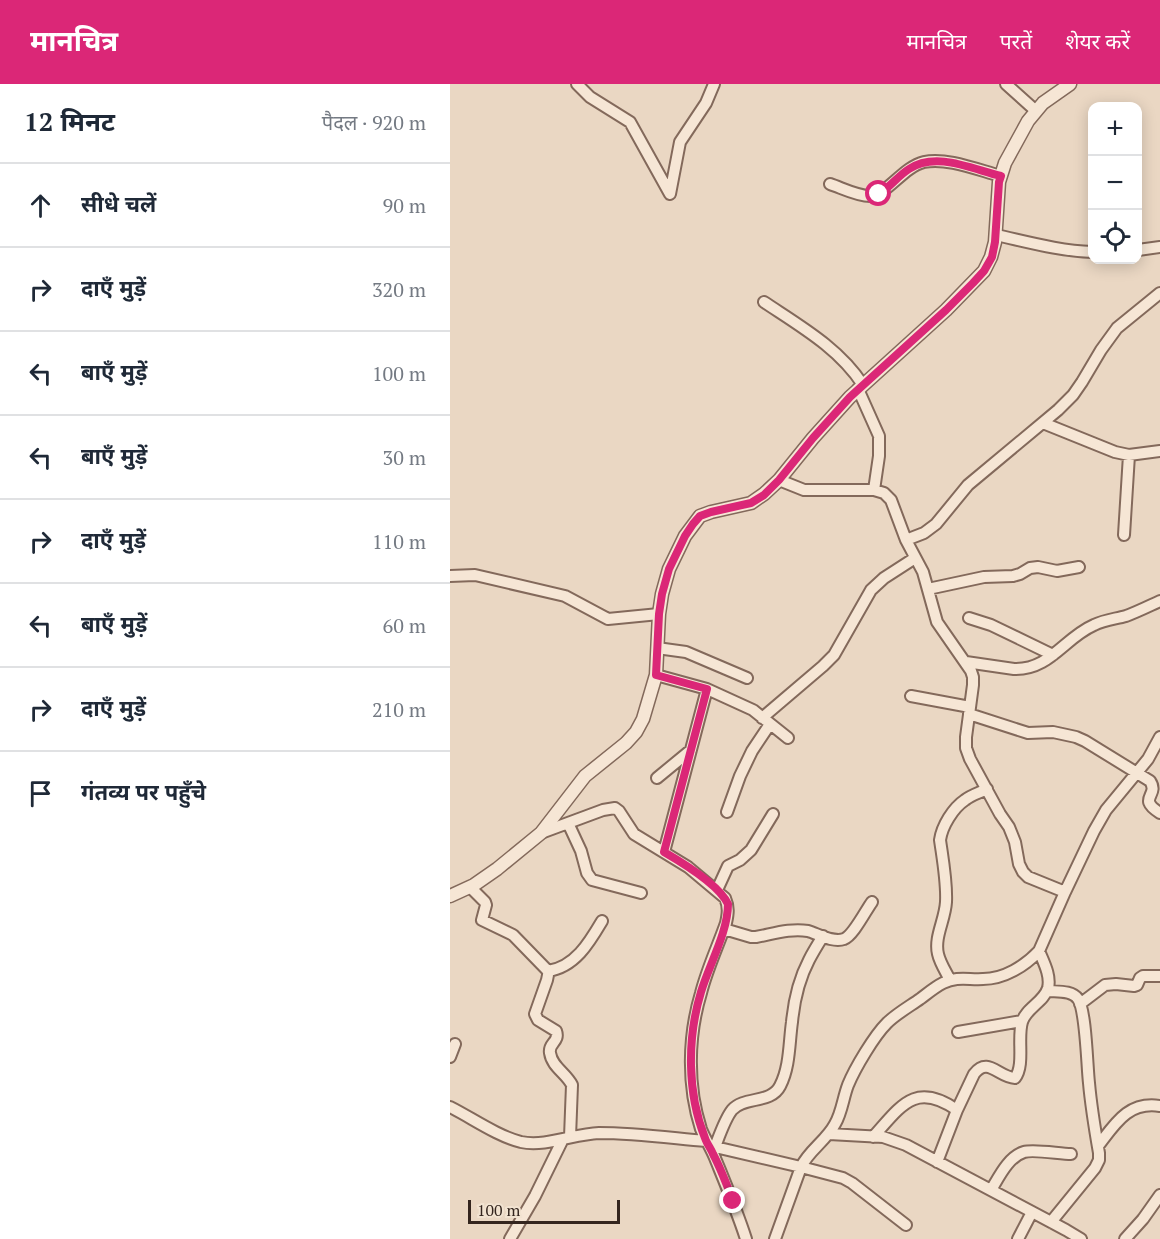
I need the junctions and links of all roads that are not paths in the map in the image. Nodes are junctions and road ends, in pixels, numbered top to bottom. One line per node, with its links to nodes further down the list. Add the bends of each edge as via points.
1 (577, 84): 2 (street, via 630,122 670,194 680,142)
2 (714, 84)
3 (1006, 84): 5 (street)
4 (1071, 84): 5 (street)
5 (1036, 111): 6 (street, via 1014,144)
6 (1001, 176): 7 (street, via 930,161 909,168 874,195); 8 (street)
7 (830, 184)
8 (996, 235): 11 (street); 14 (street, via 992,257 984,271)
9 (1160, 247): 10 (street)
10 (1142, 249)
11 (1088, 252)
12 (1160, 293): 15 (street, via 1117,328 1073,395)
13 (764, 302): 14 (street, via 840,356)
14 (861, 387): 18 (street); 19 (street, via 879,436)
15 (1043, 423): 17 (street); 21 (street, via 968,485 930,530)
16 (1160, 452): 17 (street)
17 (1129, 455): 20 (street)
18 (779, 480): 19 (street, via 804,490); 27 (street, via 751,503 700,516 669,569)
19 (874, 490): 21 (street, via 891,501)
20 (1124, 535)
21 (906, 540): 22 (street)
22 (915, 558): 25 (street); 37 (street, via 871,590 834,655)
23 (1079, 567): 25 (street, via 1057,571 1030,568 1013,576 984,577)
24 (450, 576): 27 (street, via 475,575 565,596 608,619)
25 (928, 589): 31 (street, via 937,622)
26 (1160, 601): 30 (street, via 1094,624)
27 (659, 614): 29 (street)
28 (969, 618): 30 (street)
29 (657, 648): 32 (street); 33 (street, via 686,652)
30 (1053, 655): 31 (street, via 1021,669)
31 (966, 662): 36 (street, via 973,677)
32 (656, 675): 34 (street); 48 (street, via 644,719 636,732 585,777)
33 (747, 678)
34 (707, 689): 37 (street, via 753,710); 40 (street)
35 (910, 696): 36 (street)
36 (970, 710): 41 (street, via 1028,733 1076,736); 43 (street, via 966,748)
37 (766, 721): 39 (street); 44 (street)
38 (1160, 737): 41 (street)
39 (788, 738)
40 (691, 750): 42 (street); 49 (street)
41 (1137, 772): 45 (street, via 1153,784 1149,804); 52 (street, via 1106,810)
42 (657, 778)
43 (987, 789): 52 (street, via 1012,835 1023,872); 62 (street, via 962,801 941,834 946,901 937,947)
44 (727, 812)
45 (1160, 813)
46 (773, 814): 51 (street, via 751,850 728,866)
47 (568, 823): 48 (street); 49 (street, via 615,808 634,834); 53 (street, via 592,880)
48 (541, 833): 50 (street)
49 (664, 852): 51 (street)
50 (470, 887): 54 (street); 60 (street, via 485,902 482,920 517,937)
51 (717, 890): 57 (street, via 728,904)
52 (1065, 892): 59 (street)
53 (641, 893)
54 (450, 896)
55 (872, 902): 58 (street, via 849,936 843,940)
56 (602, 921): 60 (street, via 578,956)
57 (724, 929): 58 (street, via 756,937 795,930); 76 (street, via 700,993 692,1040 693,1099)
58 (823, 936): 76 (street, via 798,990 781,1085 774,1094 732,1110)
59 (1039, 951): 62 (street, via 1007,974 983,980); 63 (street, via 1048,976)
60 (548, 971): 74 (street, via 535,1014 558,1034 549,1051 572,1085)
61 (1160, 976): 64 (street, via 1143,976 1134,986 1105,985)
62 (950, 980): 72 (street, via 881,1030 850,1082)
63 (1047, 991): 64 (street, via 1074,995); 65 (street)
64 (1080, 1004): 75 (street)
65 (1022, 1021): 66 (street); 71 (street, via 1018,1074 1009,1078 984,1066 974,1074)
66 (958, 1032)
67 (455, 1044): 68 (street)
68 (450, 1057)
69 (1160, 1106): 75 (street, via 1150,1105 1124,1114)
70 (450, 1107): 74 (street, via 522,1142)
71 (957, 1110): 73 (street, via 938,1099 918,1098 902,1106); 78 (street)
72 (830, 1134): 73 (street); 79 (street)
73 (873, 1137): 78 (street, via 906,1145)
74 (566, 1138): 76 (street, via 600,1133 651,1136); 86 (street)
75 (1098, 1146): 83 (street, via 1095,1168)
76 (711, 1147): 79 (street); 87 (street)
77 (1071, 1155): 80 (street, via 1023,1152 1007,1165)
78 (937, 1162): 80 (street)
79 (801, 1167): 84 (street, via 852,1183); 88 (street)
80 (991, 1190): 82 (street)
81 (1160, 1196): 91 (street)
82 (1032, 1212): 83 (street); 89 (street)
83 (1051, 1222): 85 (street)
84 (906, 1226)
85 (1064, 1234): 90 (street)
86 (510, 1239)
87 (747, 1239)
88 (775, 1239)
89 (1018, 1239)
90 (1081, 1239)
91 (1125, 1239)

